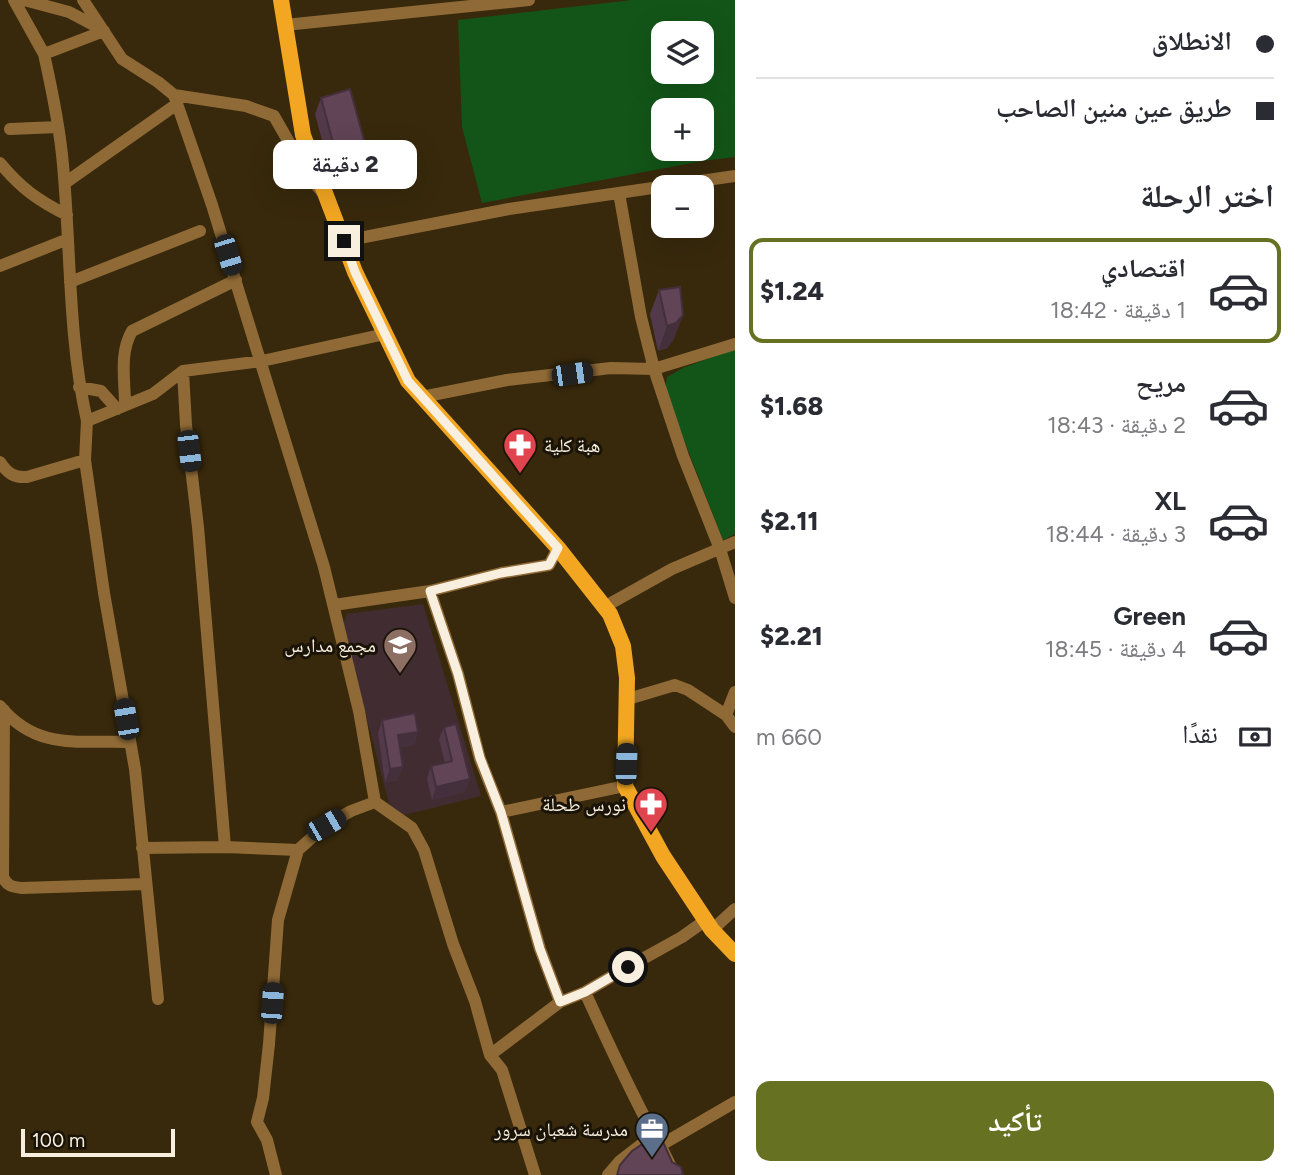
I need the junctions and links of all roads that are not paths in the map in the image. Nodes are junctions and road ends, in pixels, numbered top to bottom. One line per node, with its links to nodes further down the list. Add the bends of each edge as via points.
1 (14, 0): 8 (street)
2 (24, 0): 7 (street, via 69,12)
3 (83, 0): 7 (street)
4 (281, 0): 6 (main road)
5 (529, 0): 6 (street)
6 (285, 25): 16 (main road, via 303,135)
7 (104, 31): 8 (street); 9 (street, via 122,59)
8 (44, 54): 10 (street)
9 (176, 100): 14 (street); 16 (street, via 246,106 274,116); 22 (street)
10 (58, 127): 11 (street); 14 (street)
11 (10, 129)
12 (0, 163): 17 (street, via 19,186)
13 (735, 176): 15 (street)
14 (65, 183): 17 (street)
15 (619, 194): 20 (street, via 509,209); 27 (street)
16 (327, 199): 20 (main road)
17 (67, 215): 19 (street)
18 (200, 231): 23 (street)
19 (68, 239): 21 (street); 23 (street)
20 (344, 241): 24 (main road)
21 (0, 266)
22 (236, 281): 26 (street); 31 (street, via 132,331 125,344)
23 (70, 282): 29 (street)
24 (385, 334): 26 (street); 30 (main road, via 408,381)
25 (733, 346): 27 (street)
26 (262, 361): 28 (street); 40 (street)
27 (654, 369): 30 (street, via 611,368 507,380); 37 (street)
28 (183, 371): 31 (street, via 153,394); 52 (street)
29 (79, 387): 31 (street, via 101,391); 32 (street)
30 (422, 397): 36 (main road)
31 (121, 407): 32 (street)
32 (87, 421): 33 (street)
33 (85, 460): 34 (street, via 18,478); 47 (street)
34 (0, 462)
35 (735, 542): 37 (street)
36 (558, 548): 38 (street, via 549,565); 41 (main road)
37 (720, 549): 39 (street); 41 (street, via 672,569)
38 (430, 591): 40 (street); 50 (street)
39 (735, 598)
40 (334, 605): 49 (street)
41 (604, 607): 43 (main road, via 623,646)
42 (735, 692): 45 (street)
43 (628, 699): 45 (street, via 675,685); 48 (main road)
44 (2, 708): 47 (street, via 34,734 68,743); 54 (street, via 2,877 6,883 22,888)
45 (726, 715): 46 (street)
46 (735, 727)
47 (130, 742): 51 (street)
48 (625, 786): 50 (street); 56 (main road, via 663,856)
49 (375, 802): 53 (street, via 326,825); 61 (street, via 412,828 424,850)
50 (501, 812): 60 (street)
51 (142, 848): 52 (street); 54 (street)
52 (225, 848): 53 (street)
53 (298, 850): 64 (street, via 278,920 269,1044 257,1122 267,1140)
54 (146, 884): 59 (street)
55 (735, 909): 56 (street)
56 (709, 925): 57 (main road); 58 (street)
57 (732, 944)
58 (585, 992): 60 (street); 63 (street)
59 (158, 999)
60 (560, 1002): 61 (street)
61 (490, 1055): 65 (street, via 502,1070)
62 (735, 1102): 63 (street)
63 (658, 1140): 66 (street, via 620,1161); 67 (street)
64 (275, 1175)
65 (535, 1175)
66 (608, 1175)
67 (674, 1175)

